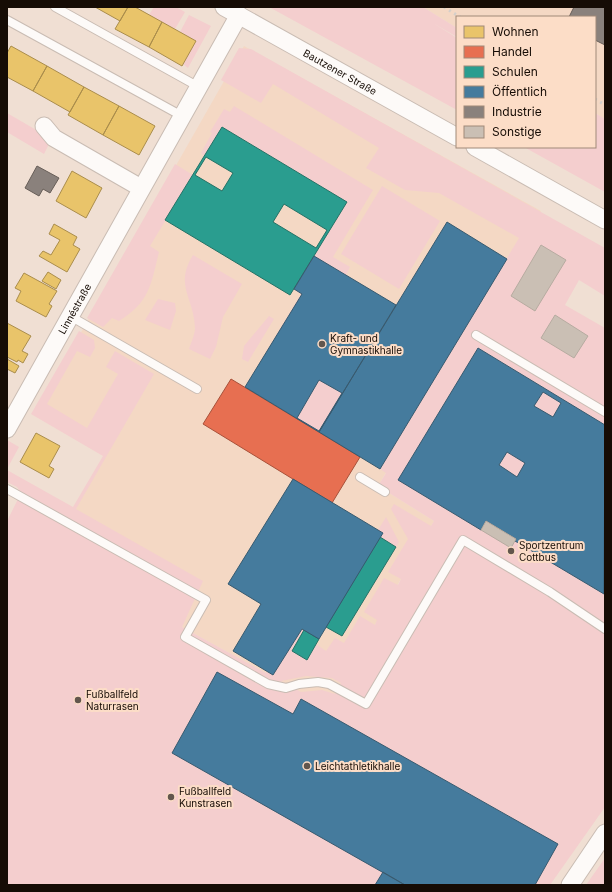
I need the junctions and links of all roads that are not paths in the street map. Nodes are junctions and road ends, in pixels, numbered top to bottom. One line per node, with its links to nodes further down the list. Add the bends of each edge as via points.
1 (55, 7): 5 (lane)
2 (224, 7): 3 (street, Bautzener Straße)
3 (239, 15): 5 (street, Linnéstraße); 8 (street, Bautzener Straße)
4 (7, 20): 6 (lane)
5 (199, 87): 6 (street, Linnéstraße)
6 (182, 116): 10 (street, Linnéstraße)
7 (44, 126): 10 (street, via 54,138)
8 (456, 136)
9 (477, 148): 11 (street)
10 (141, 188): 12 (street, Linnéstraße)
11 (605, 220)
12 (70, 316): 14 (lane); 16 (street, Linnéstraße)
13 (476, 334): 15 (lane)
14 (197, 390)
15 (605, 412)
16 (7, 429)
17 (360, 477): 19 (lane)
18 (7, 489): 20 (lane, via 206,600 185,637 268,684 286,688 318,682 328,684 366,704 463,540 550,592)
19 (384, 492)
20 (605, 629)
21 (605, 834): 22 (street)
22 (570, 885)

